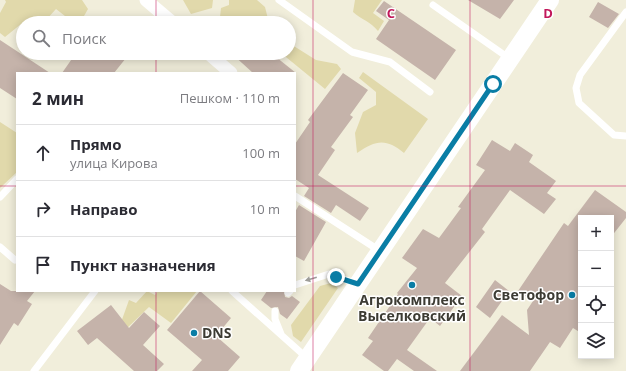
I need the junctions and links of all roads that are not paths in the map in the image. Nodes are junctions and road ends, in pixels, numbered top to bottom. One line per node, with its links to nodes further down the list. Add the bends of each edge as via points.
1 (146, 0): 6 (street)
2 (279, 0): 10 (lane, via 352,52 390,62)
3 (550, 0): 7 (main road)
4 (433, 5): 7 (lane)
5 (626, 12): 11 (lane, via 580,75 576,88 579,103 614,135)
6 (165, 16)
7 (510, 59): 16 (main road)
8 (216, 60): 9 (street)
9 (230, 72)
10 (430, 92)
11 (626, 136)
12 (16, 180): 13 (lane)
13 (0, 197)
14 (296, 197): 16 (lane)
15 (0, 248): 17 (lane)
16 (380, 251): 18 (main road)
17 (16, 260)
18 (358, 284): 19 (lane, one-way to 19, via 329,274); 24 (main road)
19 (296, 286)
20 (94, 292): 25 (lane)
21 (233, 292): 23 (lane)
22 (275, 311): 23 (lane, via 275,319)
23 (282, 336): 24 (lane)
24 (303, 365)
25 (34, 371)

